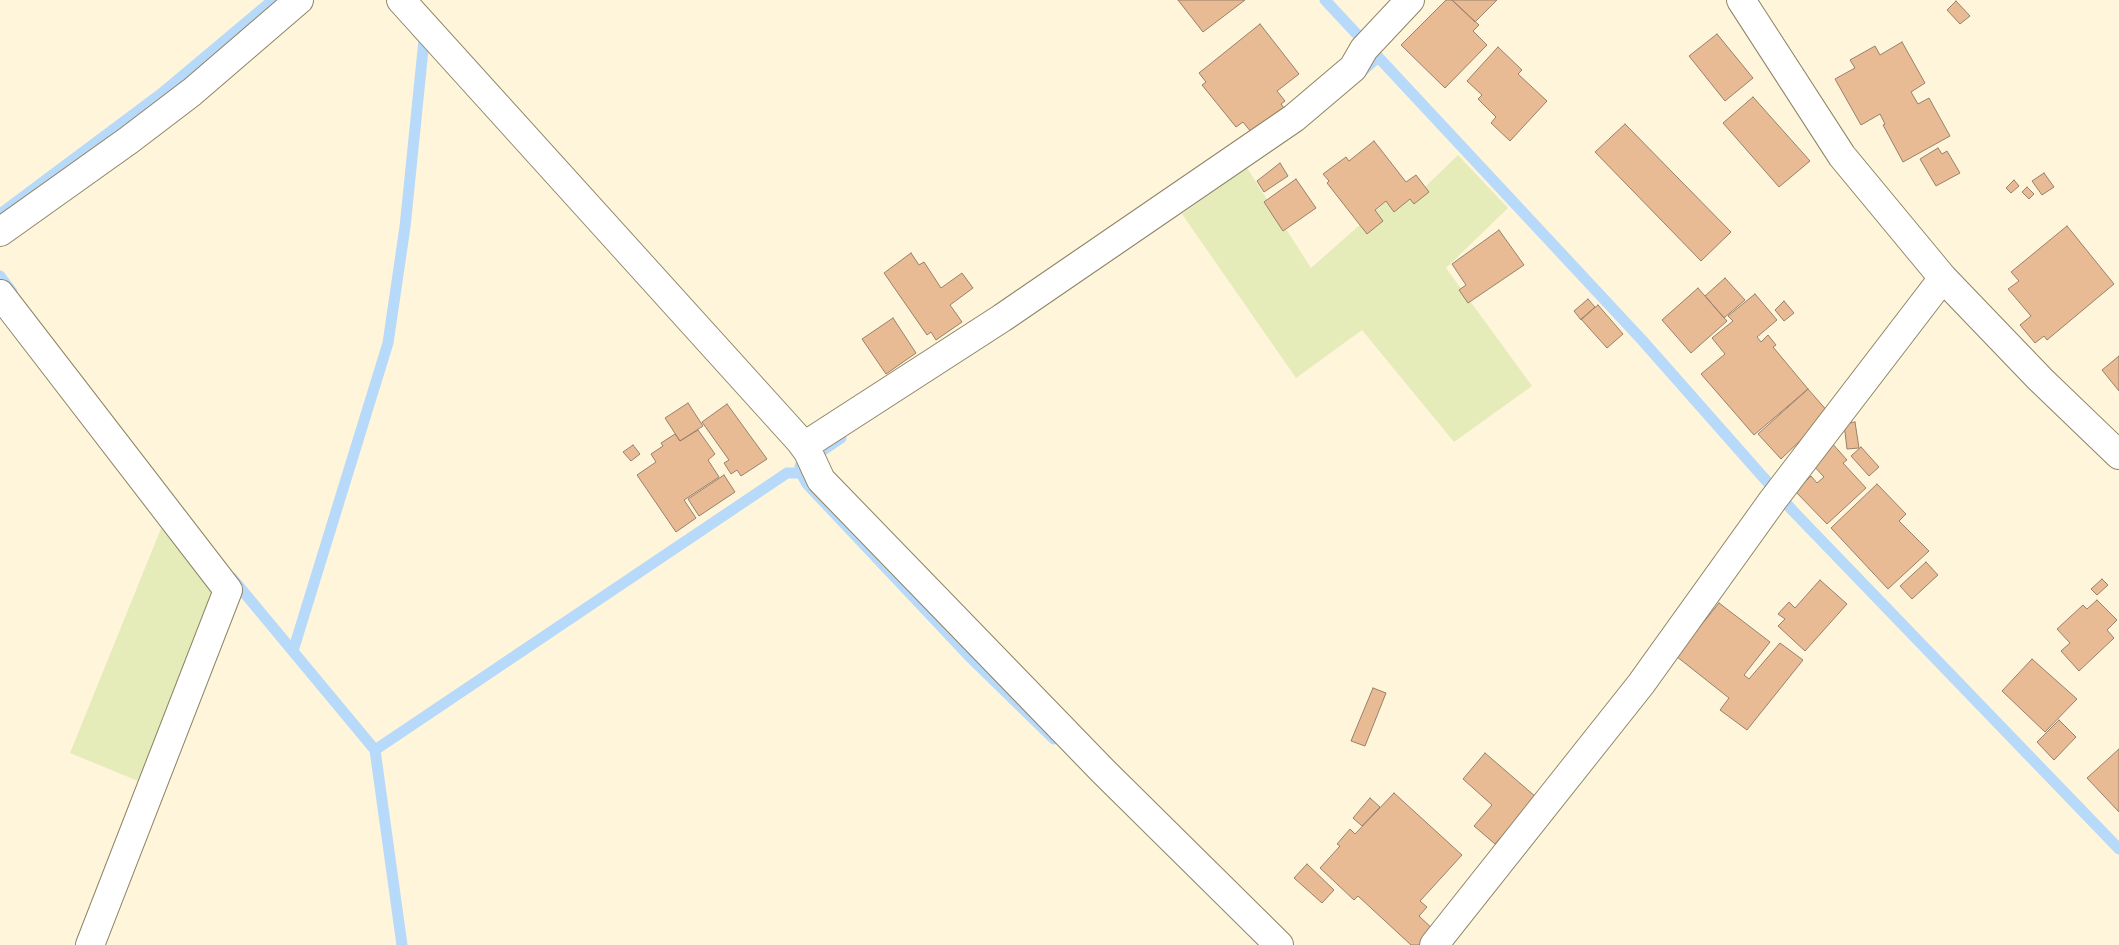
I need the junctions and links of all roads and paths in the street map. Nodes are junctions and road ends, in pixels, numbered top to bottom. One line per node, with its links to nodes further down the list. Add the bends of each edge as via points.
1 (299, 0): 5 (street, via 192,92)
2 (401, 0): 8 (street)
3 (1410, 0): 8 (street, via 1368,45 1353,68 1294,118)
4 (1741, 0): 6 (street, via 1842,156)
5 (0, 232)
6 (1943, 278): 9 (street); 12 (street, via 1777,495 1641,684)
7 (0, 294): 10 (street, via 228,590)
8 (808, 455): 11 (street, via 821,480 1103,771)
9 (2119, 455)
10 (90, 945)
11 (1279, 945)
12 (1434, 945)

